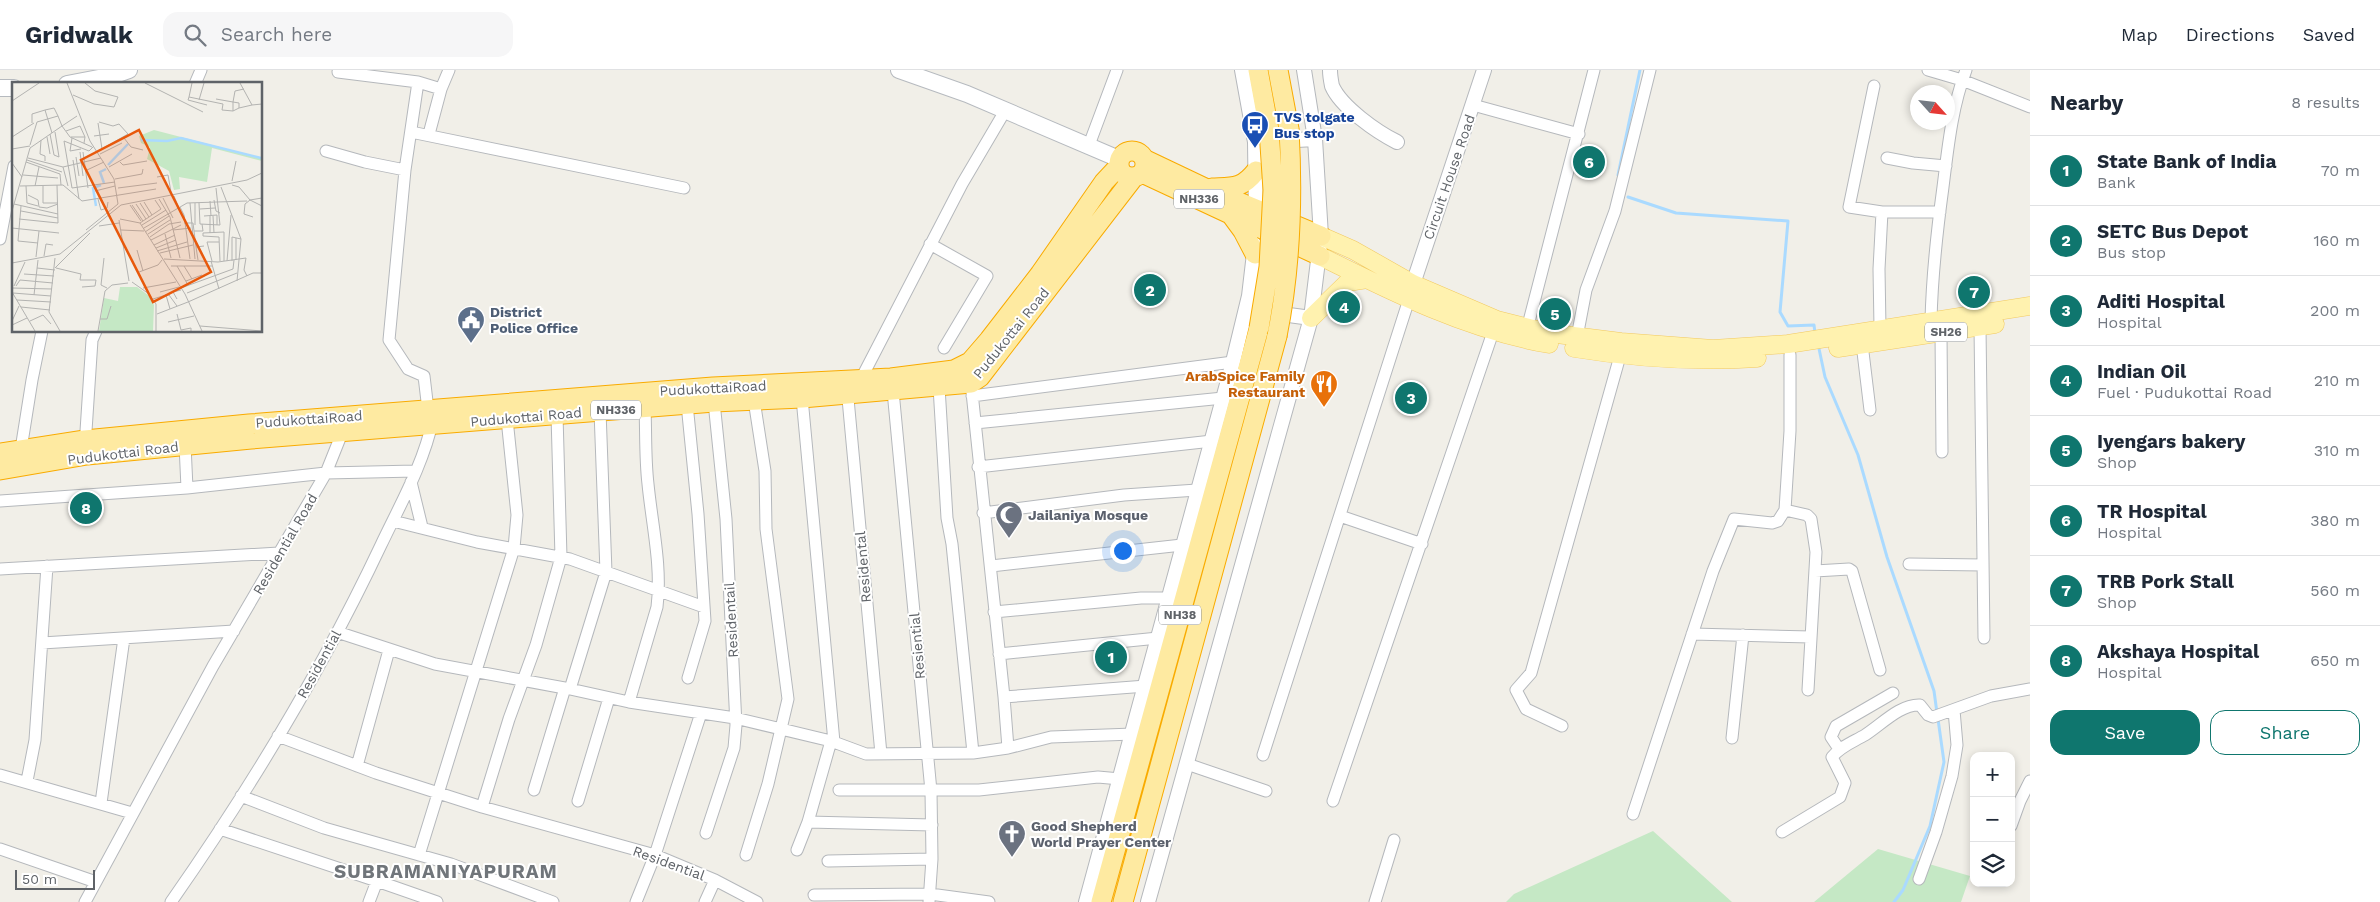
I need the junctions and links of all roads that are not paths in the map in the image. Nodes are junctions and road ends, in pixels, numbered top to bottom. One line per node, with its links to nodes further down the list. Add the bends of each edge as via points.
1 (129, 70): 18 (main road)
2 (201, 70): 19 (street)
3 (449, 70): 22 (street)
4 (899, 70): 23 (main road)
5 (929, 70): 23 (main road)
6 (1118, 70): 32 (street)
7 (1242, 70): 30 (street)
8 (1258, 70): 30 (highway, NH38)
9 (1278, 70): 211 (highway, NH38, bridge, via 1290,129 1292,192 1289,269 1278,336)
10 (1304, 70): 31 (street)
11 (1330, 70): 33 (street, via 1332,85 1339,97 1379,133)
12 (1484, 70): 24 (street, Circuit House Road)
13 (1594, 70): 29 (street)
14 (1650, 70): 66 (street, via 1615,211 1586,290)
15 (1928, 70): 17 (street)
16 (338, 72): 20 (street)
17 (1964, 75): 25 (street); 37 (street)
18 (78, 82)
19 (196, 82)
20 (418, 82): 22 (street); 27 (street)
21 (1874, 86): 44 (street, via 1849,207)
22 (441, 89): 28 (street)
23 (969, 90): 26 (main road); 32 (main road)
24 (1473, 105): 29 (street); 54 (street, Circuit House Road)
25 (2030, 107)
26 (1005, 111): 32 (main road); 50 (street)
27 (411, 132): 28 (street); 38 (street)
28 (429, 134): 42 (street)
29 (1579, 134): 65 (street)
30 (1262, 136): 31 (street); 39 (street); 210 (highway, NH38, bridge, via 1273,190 1269,267 1259,328)
31 (1315, 139): 48 (street)
32 (1090, 140): 36 (main road)
33 (1397, 142)
34 (326, 151): 38 (street)
35 (1887, 158): 37 (street)
36 (1131, 164): 41 (highway, NH336); 72 (highway, PudukottaiRoad / NH336, via 1104,182 1040,274 970,362 954,370); 74 (highway, Pudukottai Road)
37 (1946, 166): 45 (street)
38 (405, 170): 84 (street, via 389,340 408,369 424,376)
39 (1256, 171): 43 (highway, via 1248,182 1237,187); 47 (street)
40 (12, 176): 49 (street)
41 (1175, 181): 43 (highway, NH336); 46 (highway, NH336)
42 (684, 188)
43 (1205, 188): 47 (highway, NH336)
44 (1882, 212): 45 (street); 61 (street)
45 (1940, 212): 59 (street, via 1932,276)
46 (1231, 215): 47 (highway, NH336); 51 (highway)
47 (1256, 218): 48 (highway, NH336); 51 (street); 52 (highway, NH336)
48 (1321, 236): 52 (street); 54 (main road, SH26, via 1353,250)
49 (0, 239)
50 (930, 244): 68 (street, via 987,276); 72 (street)
51 (1255, 254): 56 (street)
52 (1320, 256): 53 (main road, SH26); 57 (street)
53 (1368, 279): 54 (main road, SH26); 57 (main road, via 1348,282)
54 (1411, 291): 64 (main road, SH26); 65 (main road, SH26, via 1497,320); 104 (street)
55 (2030, 306): 59 (main road, SH26)
56 (1246, 310): 57 (street); 71 (street)
57 (1311, 318): 161 (street)
58 (2030, 318): 60 (main road, SH26)
59 (1936, 326): 60 (main road, SH26); 61 (main road, SH26); 67 (main road, SH26); 93 (street)
60 (1980, 327): 113 (street)
61 (1880, 328): 67 (main road, SH26)
62 (42, 332): 92 (street)
63 (96, 332): 91 (street, via 92,340)
64 (1493, 332): 65 (main road, SH26); 107 (street)
65 (1526, 334): 66 (main road, SH26); 70 (main road, SH26)
66 (1577, 337): 69 (main road, SH26, via 1713,348)
67 (1855, 339): 69 (main road, SH26); 82 (street)
68 (944, 348)
69 (1795, 349): 70 (main road, SH26, via 1713,361); 102 (street)
70 (1620, 356): 149 (street, via 1531,673 1516,690 1526,708)
71 (1233, 362): 74 (street); 77 (street)
72 (851, 384): 75 (highway, Pudukottai Road / NH336); 76 (highway, Pudukottai Road / NH336); 84 (highway, PudukottaiRoad / NH336, via 713,386); 158 (street, Residental)
73 (939, 387): 74 (highway, Pudukottai Road / NH336); 75 (highway, Pudukottai Road / NH336); 159 (street, via 947,518)
74 (972, 390): 87 (street)
75 (893, 391): 157 (street, Resiential)
76 (802, 398): 78 (highway, Pudukottai Road / NH336); 154 (street)
77 (1223, 398): 87 (street); 89 (street)
78 (754, 400): 79 (highway, Pudukottai Road / NH336); 150 (street, via 765,471 766,528 788,699)
79 (714, 402): 80 (highway, Pudukottai Road / NH336); 148 (street, Residentail, via 726,520)
80 (687, 404): 81 (highway, Pudukottai Road / NH336); 121 (street)
81 (645, 407): 83 (highway, Pudukottai Road / NH336); 119 (street, via 648,482)
82 (1870, 410)
83 (600, 411): 85 (highway, Pudukottai Road / NH336); 118 (street)
84 (432, 415): 86 (highway, Pudukottai Road / NH336); 88 (highway, Pudukottai Road / NH336); 91 (highway, PudukottaiRoad / NH336, via 249,424); 98 (street, Residential)
85 (557, 415): 86 (highway, Pudukottai Road / NH336); 111 (street)
86 (507, 419): 109 (street, via 517,515)
87 (975, 423): 95 (street)
88 (342, 433): 90 (highway, Pudukottai Road / NH336); 97 (street)
89 (1212, 441): 95 (street); 100 (street)
90 (185, 445): 91 (highway, Pudukottai Road / NH336); 99 (street)
91 (86, 448): 92 (highway, PudukottaiRoad / NH336); 96 (highway, Pudukottai Road / NH336)
92 (22, 449): 94 (highway, PudukottaiRoad / NH336)
93 (1942, 452)
94 (0, 453)
95 (978, 466): 103 (street)
96 (0, 470)
97 (326, 473): 98 (street); 99 (street, Residential Road); 110 (street, Residential Road)
98 (413, 476): 105 (street, Residential); 106 (street)
99 (187, 488): 101 (street, Residential Road)
100 (1197, 490): 103 (street, via 1124,495); 108 (street)
101 (0, 501)
102 (1785, 510): 117 (street, via 1807,515 1810,519 1816,552); 125 (street, via 1778,521 1734,519)
103 (984, 512): 115 (street)
104 (1340, 516): 107 (street); 160 (street)
105 (392, 521): 106 (street); 124 (street, Residential)
106 (422, 527): 109 (street)
107 (1422, 544): 174 (street)
108 (1182, 545): 115 (street); 120 (street)
109 (514, 548): 111 (street); 135 (street)
110 (279, 553): 114 (street); 123 (street, Residential Road)
111 (561, 557): 118 (street); 137 (street, via 551,600)
112 (1909, 564): 113 (street)
113 (1983, 565): 130 (street)
114 (47, 566): 116 (street); 131 (street)
115 (991, 566): 122 (street)
116 (0, 569)
117 (1815, 571): 127 (street); 134 (street, via 1852,571)
118 (606, 572): 119 (street); 139 (street)
119 (659, 592): 121 (street); 145 (street)
120 (1168, 598): 122 (street); 129 (street)
121 (704, 607): 136 (street, via 705,621)
122 (994, 612): 133 (street)
123 (234, 631): 128 (street); 177 (street, Residential Road)
124 (337, 632): 132 (street); 152 (street, Residential)
125 (1692, 634): 126 (street); 178 (street)
126 (1743, 635): 127 (street); 153 (street)
127 (1811, 637): 141 (street)
128 (124, 638): 131 (street); 175 (street)
129 (1158, 638): 133 (street); 138 (street)
130 (1984, 638)
131 (42, 643): 166 (street, via 35,740)
132 (389, 650): 135 (street); 162 (street)
133 (999, 654): 143 (street)
134 (1880, 670)
135 (476, 672): 137 (street); 171 (street)
136 (688, 678)
137 (524, 680): 139 (street); 176 (street)
138 (1146, 686): 143 (street); 151 (street)
139 (567, 688): 144 (street); 167 (street)
140 (2030, 689): 146 (street, via 1991,696)
141 (1808, 690)
142 (1893, 693): 156 (street, via 1836,726 1831,737)
143 (1004, 697): 155 (street)
144 (609, 698): 145 (street); 173 (street)
145 (629, 702): 147 (street)
146 (1951, 711): 156 (street, via 1933,717 1920,705 1912,706); 193 (street, via 1957,745 1952,776)
147 (700, 713): 148 (street); 190 (street)
148 (735, 718): 150 (street); 184 (street, Residentail, via 734,748)
149 (1562, 726)
150 (782, 728): 154 (street); 189 (street)
151 (1133, 734): 155 (street, via 1052,737); 164 (street)
152 (278, 736): 162 (street, Residential); 172 (street, Residential)
153 (1732, 738)
154 (832, 742): 158 (street, via 866,754); 180 (street)
155 (1008, 748): 159 (street)
156 (1839, 749): 183 (street, via 1832,757 1845,783 1840,797)
157 (928, 753): 158 (street); 159 (street); 169 (street, Resiential)
158 (881, 754)
159 (973, 754)
160 (1263, 755)
161 (1187, 764): 170 (street); 212 (street)
162 (357, 766): 171 (street, Residential)
163 (0, 774): 166 (street)
164 (1120, 779): 169 (street, via 1098,777 980,790); 209 (street)
165 (2030, 781): 179 (street)
166 (28, 782): 175 (street)
167 (534, 790)
168 (839, 790): 169 (street)
169 (932, 791): 181 (street, Resiential)
170 (1266, 791)
171 (439, 793): 176 (street, Residential); 188 (street)
172 (241, 796): 182 (street, Residential); 188 (street, via 324,828)
173 (578, 801)
174 (1333, 801)
175 (101, 803): 177 (street)
176 (482, 807): 190 (street, Residential)
177 (132, 813): 195 (street, Residential Road)
178 (1633, 814)
179 (2015, 815)
180 (808, 822): 181 (street); 187 (street)
181 (932, 825): 191 (street, Resiential)
182 (220, 829): 196 (street); 201 (street, Residential)
183 (1782, 832)
184 (706, 833)
185 (1394, 840): 213 (street)
186 (0, 849): 195 (street)
187 (797, 850)
188 (419, 855): 204 (street)
189 (746, 855)
190 (655, 856): 194 (street, Residential); 205 (street)
191 (932, 859): 192 (street); 199 (street, Resiential)
192 (828, 861)
193 (1919, 879)
194 (715, 880): 206 (street); 207 (street, Residential)
195 (96, 882): 200 (street, Residential Road)
196 (377, 882): 198 (street); 202 (street)
197 (814, 895): 199 (street)
198 (410, 897): 203 (street)
199 (929, 898): 208 (street)
200 (85, 902)
201 (171, 902)
202 (368, 902)
203 (437, 902)
204 (553, 902)
205 (636, 902)
206 (705, 902)
207 (757, 902)
208 (989, 902)
209 (1086, 902)
210 (1101, 902)
211 (1123, 902)
212 (1148, 902)
213 (1376, 902)

